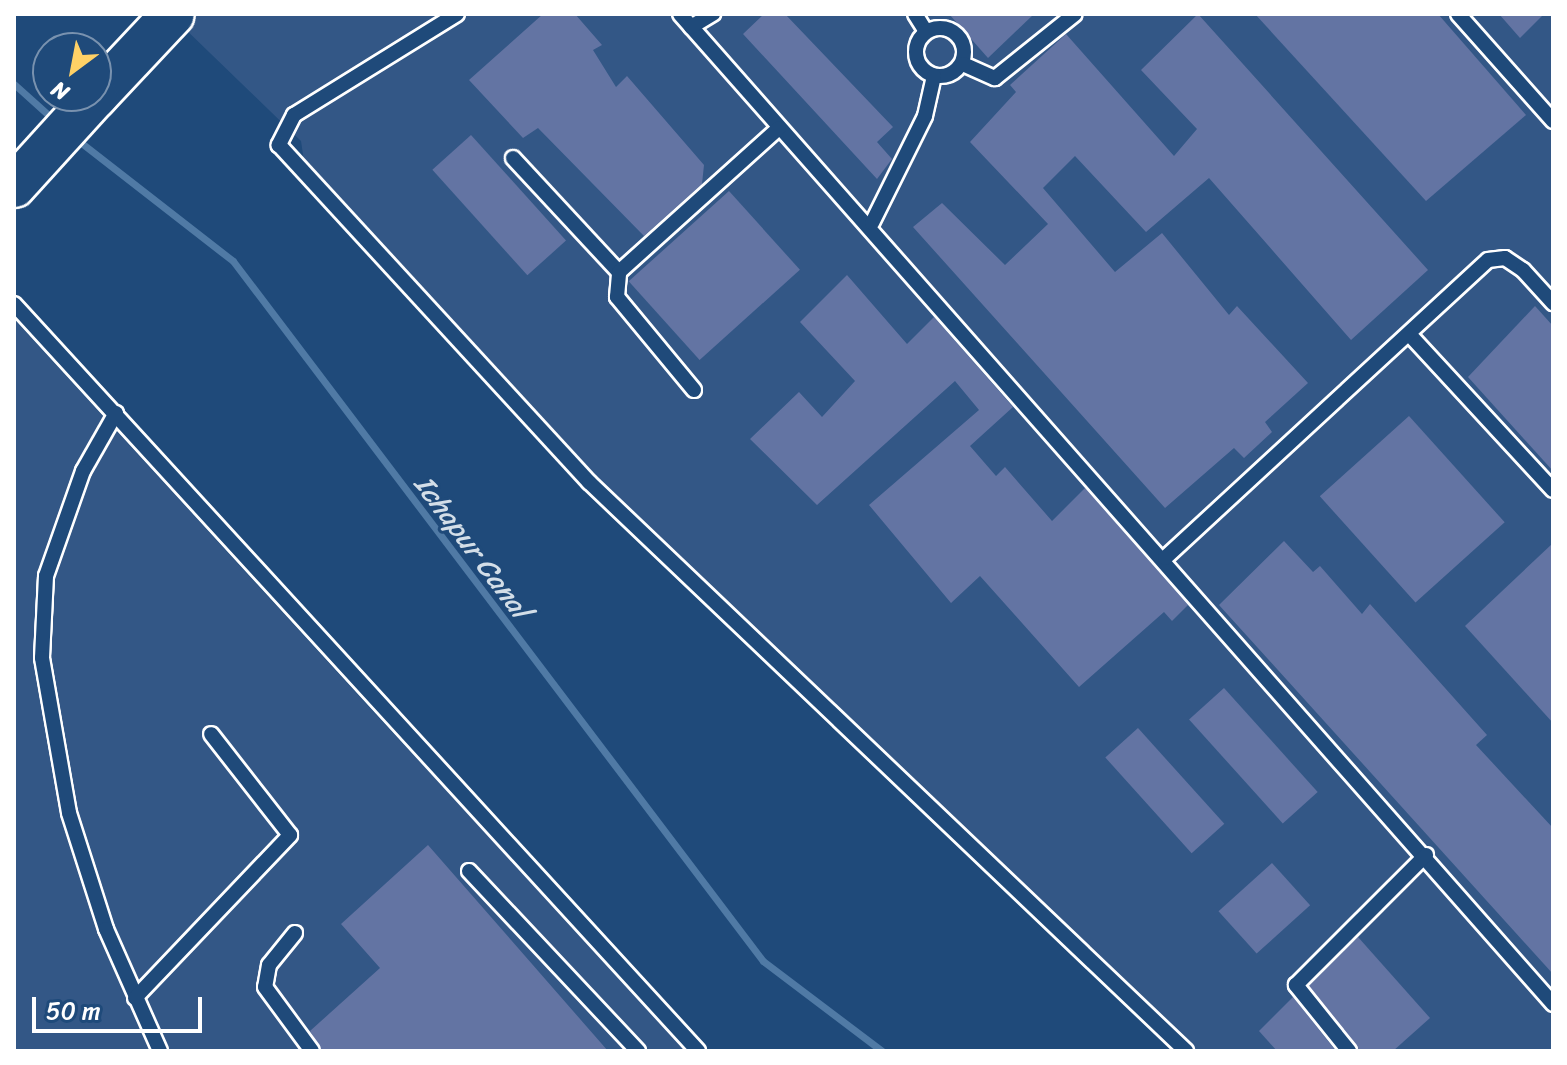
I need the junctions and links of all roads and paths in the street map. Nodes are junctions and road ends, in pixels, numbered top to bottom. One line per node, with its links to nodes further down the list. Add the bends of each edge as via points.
1 (173, 14): 12 (main road)
2 (457, 14): 37 (lane, via 294,115 279,145 589,482)
3 (680, 14): 8 (lane)
4 (713, 14): 8 (lane)
5 (915, 14): 9 (lane)
6 (1075, 14): 10 (lane, via 995,78)
7 (1458, 14): 14 (lane)
8 (691, 27): 15 (lane)
9 (925, 30): 10 (lane, via 956,36); 11 (lane, via 916,56)
10 (963, 64): 11 (lane, via 945,79)
11 (934, 76): 18 (lane, via 925,116)
12 (112, 78)
13 (81, 112): 17 (main road)
14 (1553, 121)
15 (779, 128): 18 (lane); 19 (lane)
16 (513, 158): 19 (lane)
17 (20, 179)
18 (872, 223): 26 (lane)
19 (619, 272): 23 (lane, via 617,297)
20 (1553, 303): 22 (lane, via 1505,258 1488,260)
21 (14, 304): 24 (lane)
22 (1409, 334): 25 (lane); 26 (lane)
23 (694, 390)
24 (116, 413): 31 (lane, via 83,471 46,576 42,658 69,813); 36 (lane)
25 (1553, 490)
26 (1165, 558): 28 (lane)
27 (211, 734): 31 (lane, via 290,835)
28 (1426, 855): 32 (lane); 38 (lane, via 1296,985)
29 (469, 871): 35 (lane)
30 (295, 933): 34 (lane, via 269,965 265,987)
31 (135, 998): 33 (lane)
32 (1553, 1004)
33 (160, 1051)
34 (312, 1051)
35 (638, 1051)
36 (698, 1051)
37 (1186, 1051)
38 (1349, 1051)

